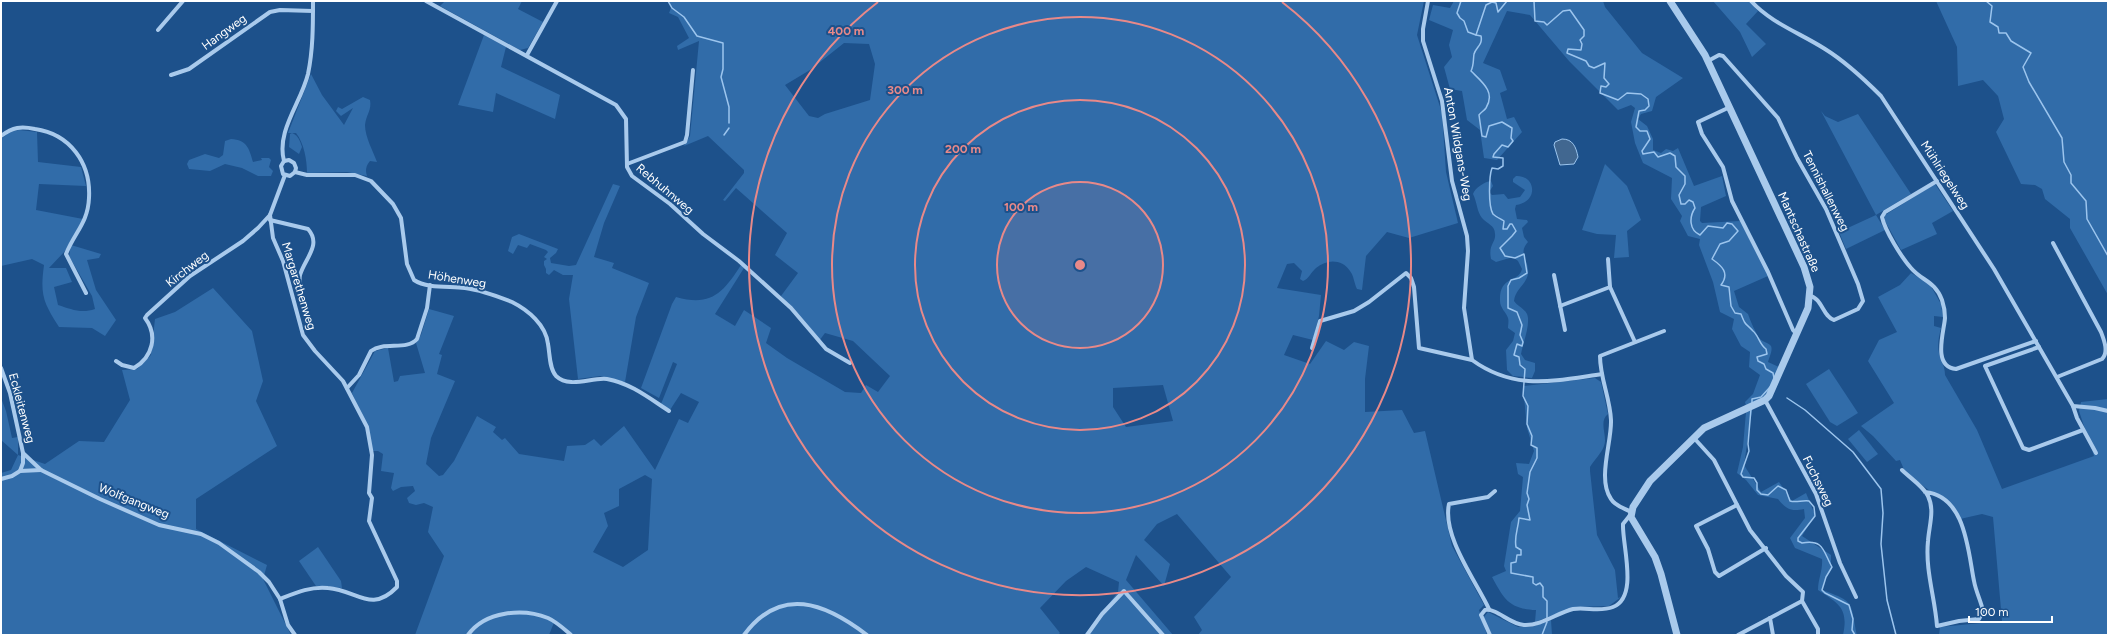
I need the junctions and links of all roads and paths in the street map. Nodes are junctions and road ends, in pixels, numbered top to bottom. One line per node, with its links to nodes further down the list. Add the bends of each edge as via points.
1 (183, 1): 9 (street)
2 (313, 1): 8 (street)
3 (426, 1): 10 (street, Rebhuhnweg)
4 (557, 1): 10 (street)
5 (1428, 1): 39 (street, Anton Wildgans-Weg, via 1423,41 1442,101 1452,181 1467,236 1464,308)
6 (1670, 1): 11 (street, Mantschastraße)
7 (1751, 1): 20 (street, Mühlriegelweg, via 1769,17 1826,50 1870,85 1886,102)
8 (313, 12): 13 (street, Hangweg, via 270,12 189,69); 16 (street, via 309,67 305,84 284,136)
9 (158, 30)
10 (527, 56): 17 (street, Rebhuhnweg, via 620,109 627,123)
11 (1708, 61): 14 (street, Mantschastraße); 30 (street, Tennishallenweg, via 1718,55 1723,56 1778,118 1826,209 1860,288 1862,300 1858,309 1834,320 1817,300)
12 (694, 70): 17 (street, via 685,142)
13 (171, 75)
14 (1730, 107): 30 (street, Mantschastraße, via 1804,267); 34 (street, via 1698,122 1702,134 1723,167 1732,201)
15 (1, 136): 29 (street, via 12,128 19,127 50,132 68,142 81,162 88,185 88,209 84,224 66,254)
16 (284, 161): 18 (street, via 294,163); 19 (street, via 281,166)
17 (627, 164): 41 (street, Rebhuhnweg, via 628,171 639,183 670,204 703,234 739,261 791,308 826,349)
18 (295, 172): 19 (street, Höhenweg, via 290,176); 26 (street, Höhenweg, via 307,175 355,175 370,181 393,204 401,218 411,277 417,282)
19 (283, 173): 21 (street, Kirchweg)
20 (1936, 181): 35 (street, Mühlriegelweg, via 1994,270); 35 (street, via 1885,212 1882,218 1906,262 1931,283 1942,300 1945,316 1941,345 1945,363 1956,369)
21 (270, 214): 22 (street, Margarethenweg); 40 (street, Kirchweg, via 243,241 190,276 147,315 152,333 150,353 143,363 134,368)
22 (270, 220): 28 (street, Margarethenweg, via 308,229 315,239 300,276); 45 (street, Margarethenweg, via 273,238 283,261 303,335)
23 (2052, 243): 44 (street, via 2101,332 2106,348 2102,359)
24 (1608, 259): 27 (street)
25 (1554, 275): 31 (street)
26 (430, 285): 45 (street, via 427,308 417,339 408,344 376,347); 48 (street, Höhenweg, via 471,289 527,311 544,332 552,370 558,378 570,382 600,379 615,381 639,391)
27 (1610, 287): 31 (street); 36 (street)
28 (300, 288)
29 (86, 293)
30 (1810, 296): 34 (street, Mantschastraße, via 1806,314)
31 (1560, 306): 32 (street)
32 (1565, 330)
33 (1664, 332): 36 (street)
34 (1797, 334): 46 (street, Mantschastraße, via 1773,390)
35 (2036, 341): 37 (street, Mühlriegelweg)
36 (1635, 342): 43 (street, via 1601,355)
37 (2039, 347): 44 (street, Mühlriegelweg); 50 (street, via 1985,366 2023,448 2029,450)
38 (1312, 348): 39 (street, via 1320,321 1354,311 1406,273 1414,287 1419,348)
39 (1472, 360): 43 (street, via 1486,370 1522,382)
40 (116, 361)
41 (850, 363)
42 (1, 368): 52 (street, Eckleitenweg, via 10,393)
43 (1602, 374): 61 (street, via 1611,419 1607,491 1614,502)
44 (2057, 377): 47 (street, Mühlriegelweg)
45 (348, 388): 64 (street, Margarethenweg, via 369,433 372,455 369,521 397,581 396,587 383,598 372,601 327,588 308,589)
46 (1765, 400): 51 (street, via 1713,423); 63 (street, Fuchsweg, via 1816,494 1840,563)
47 (2073, 406): 49 (street); 50 (street, Mühlriegelweg)
48 (669, 411)
49 (2108, 411)
50 (2084, 430): 53 (street, Mühlriegelweg)
51 (1694, 438): 60 (street, via 1714,460); 61 (street, via 1650,480 1635,502)
52 (23, 453): 54 (street, Eckleitenweg); 56 (street, Eckleitenweg)
53 (2096, 453)
54 (41, 470): 56 (street); 64 (street, Wolfgangweg, via 153,522 209,538 259,572)
55 (1902, 470): 59 (street)
56 (20, 471): 57 (street)
57 (1, 479)
58 (1495, 491): 66 (street, via 1488,496 1449,504 1448,512 1450,530)
59 (1925, 492): 59 (street, via 1931,507 1928,565 1937,626 1979,619 1983,611 1965,534 1950,504)
60 (1737, 505): 62 (street, via 1750,530); 62 (street, via 1696,526 1715,572 1719,576)
61 (1631, 513): 66 (street, via 1623,524 1628,574 1622,600 1610,608 1576,609 1527,625 1516,623); 76 (street, via 1658,566)
62 (1766, 548): 65 (street, via 1786,576 1803,592)
63 (1856, 597)
64 (280, 599): 68 (street, Wolfgangweg, via 288,625)
65 (1802, 601): 67 (street); 79 (street, via 1818,629)
66 (1489, 609): 75 (street, via 1481,615)
67 (1770, 618): 77 (street); 78 (street)
68 (295, 635)
69 (468, 635): 70 (street, via 483,622 512,612 534,614 549,619)
70 (571, 635)
71 (744, 635): 72 (street, via 765,613 787,605 821,607 834,612)
72 (867, 635)
73 (1087, 635): 74 (street, via 1102,614 1124,591)
74 (1163, 635)
75 (1490, 635)
76 (1677, 635)
77 (1738, 635)
78 (1773, 635)
79 (1818, 635)

